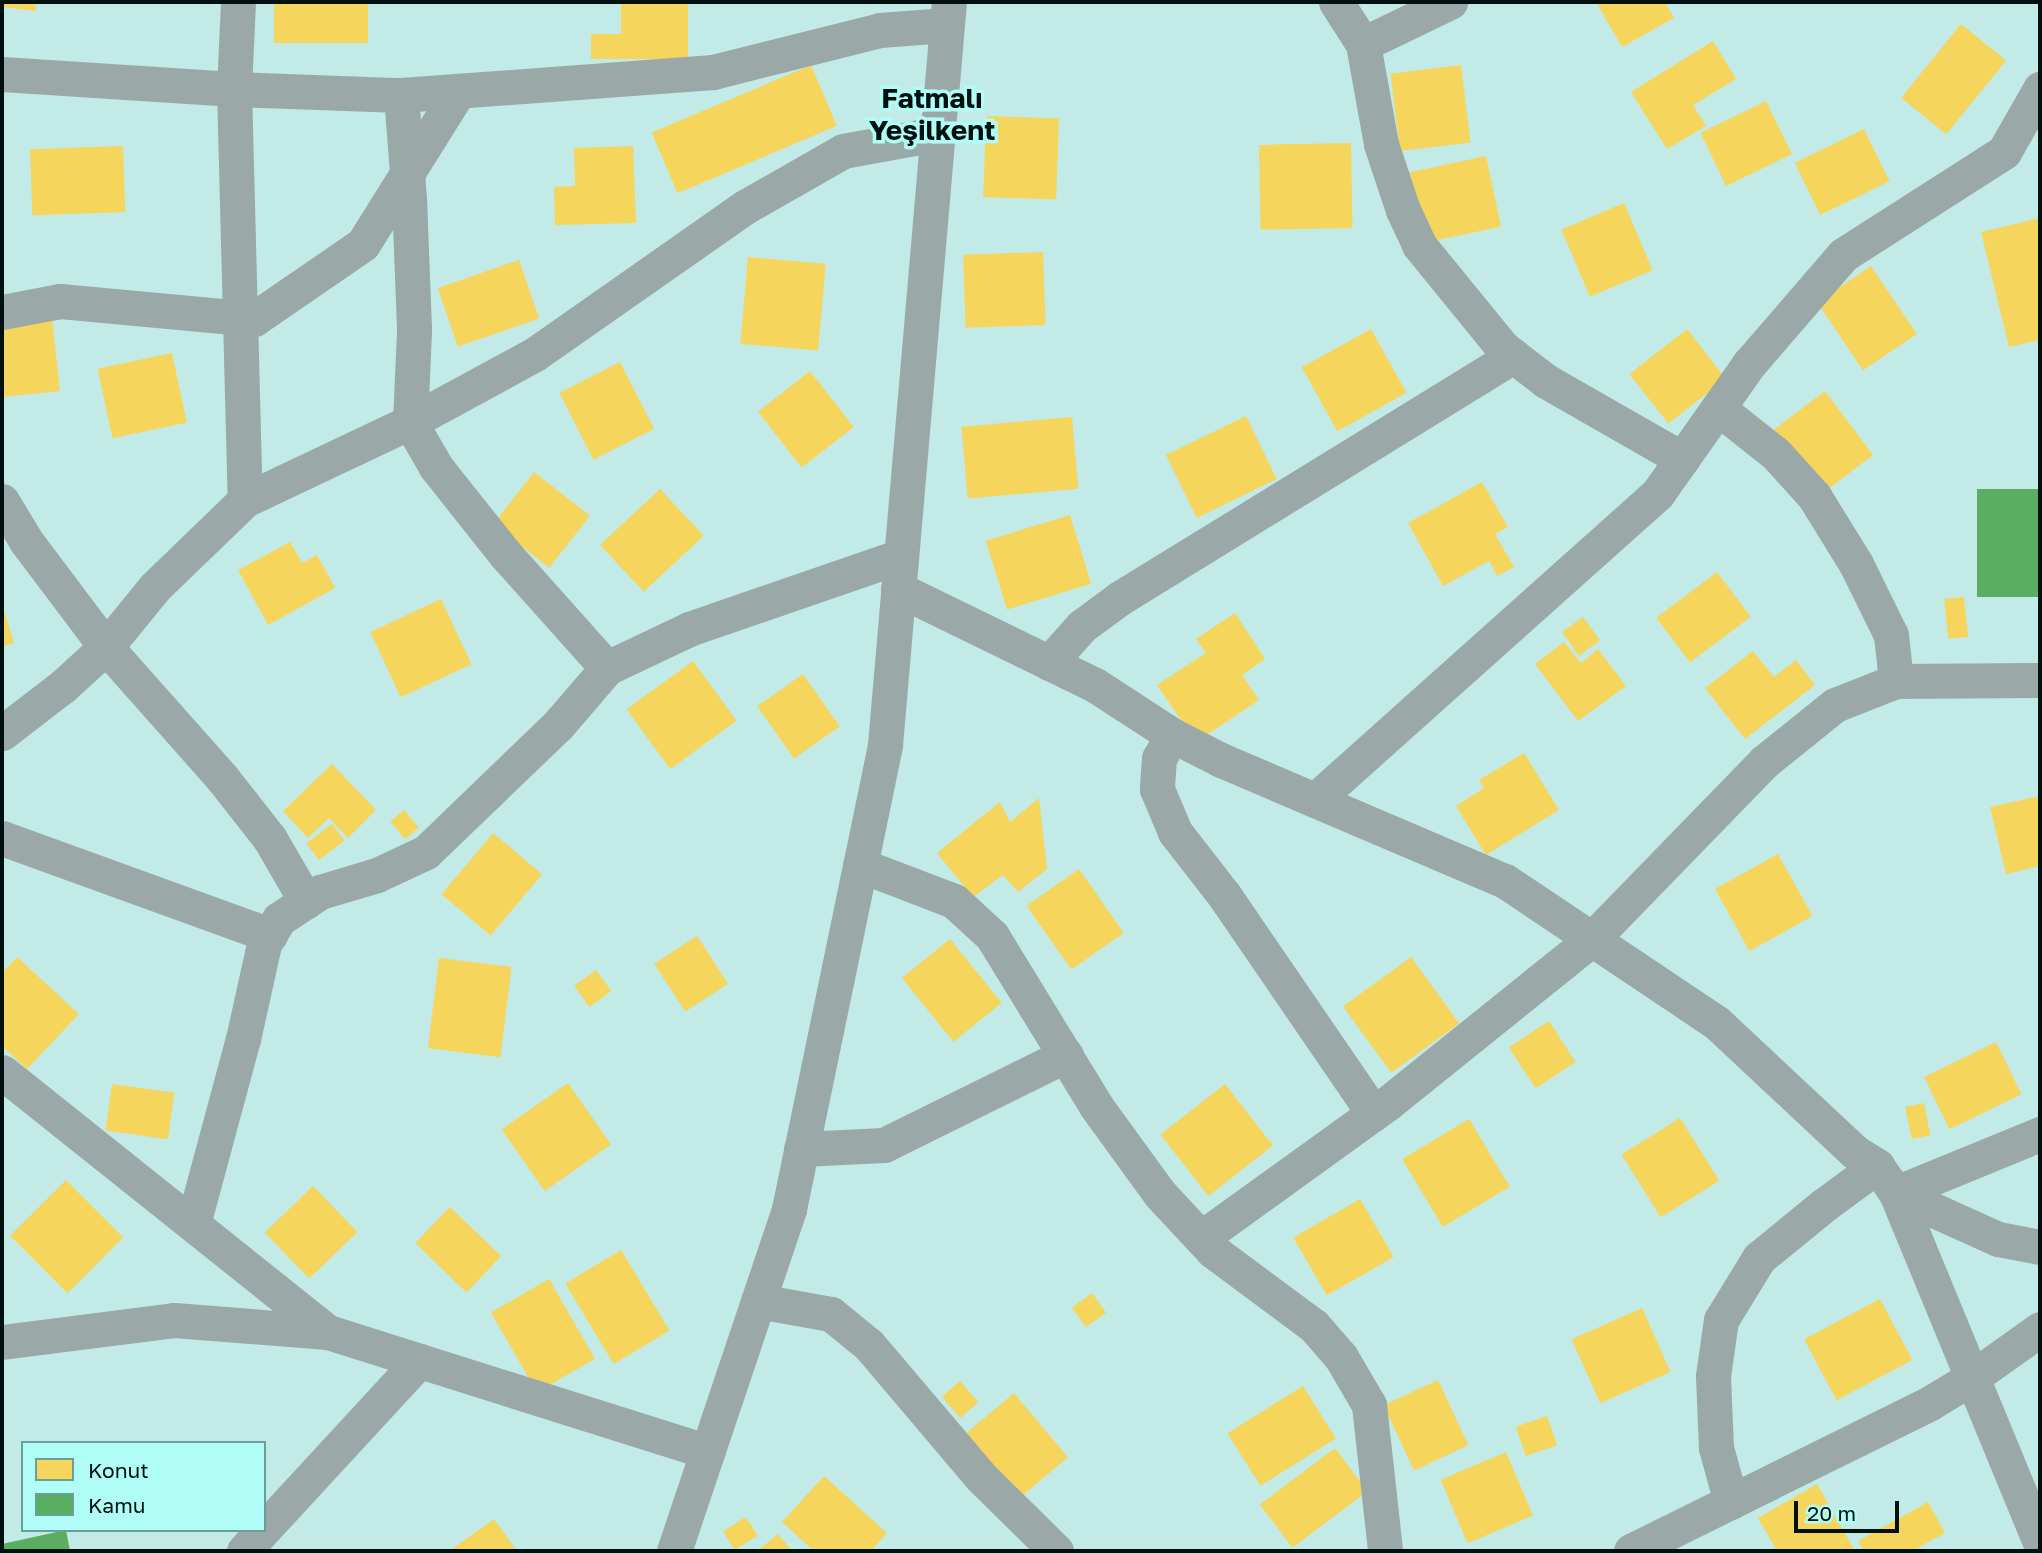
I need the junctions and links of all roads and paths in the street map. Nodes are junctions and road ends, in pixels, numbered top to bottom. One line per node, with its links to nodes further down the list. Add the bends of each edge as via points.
1 (238, 2): 7 (street)
2 (1336, 2): 5 (street)
3 (1450, 2): 5 (street)
4 (947, 13): 9 (street, via 713,72); 11 (street)
5 (1363, 44): 15 (street, via 1381,144 1419,245)
6 (2, 74): 7 (street)
7 (234, 89): 10 (street); 14 (street)
8 (2040, 89): 16 (street, via 2004,152 1843,254 1749,364)
9 (458, 92): 10 (street); 12 (street)
10 (401, 95): 12 (street)
11 (937, 134): 17 (street, via 843,151 745,207 535,354); 21 (street)
12 (407, 174): 14 (street, via 363,244 254,319); 17 (street, via 414,331)
13 (2, 312): 14 (street, via 61,301)
14 (239, 319): 19 (street)
15 (1513, 356): 18 (street, via 1546,381); 23 (street, via 1119,598 1082,626)
16 (1718, 408): 18 (street); 26 (street, via 1776,454 1814,496 1856,564 1891,635)
17 (410, 422): 19 (street); 24 (street, via 436,467 470,510)
18 (1682, 459): 29 (street, via 1658,493)
19 (245, 500): 22 (street, via 155,587)
20 (2, 501): 22 (street, via 26,541)
21 (900, 573): 23 (street); 24 (street, via 689,629); 31 (street, via 885,745)
22 (106, 647): 27 (street); 32 (street, via 239,799 270,839)
23 (1049, 663): 28 (street, via 1095,685)
24 (607, 668): 32 (street, via 558,725 426,852)
25 (2040, 680): 26 (street)
26 (1896, 681): 34 (street, via 1835,705 1764,762)
27 (2, 733)
28 (1172, 736): 29 (street); 37 (street, via 1159,758 1157,789 1175,832 1224,895)
29 (1315, 800): 34 (street, via 1505,881)
30 (2, 838): 33 (street)
31 (860, 865): 35 (street, via 954,901 992,936); 39 (street)
32 (306, 901): 33 (street, via 279,919)
33 (270, 934): 41 (street)
34 (1592, 939): 37 (street); 40 (street, via 1717,1023)
35 (1066, 1055): 39 (street, via 884,1145); 42 (street, via 1160,1194)
36 (2, 1072): 41 (street)
37 (1374, 1114): 42 (street)
38 (2040, 1134): 40 (street)
39 (801, 1149): 44 (street, via 789,1209)
40 (1887, 1179): 43 (street, via 1998,1239); 49 (street); 51 (street, via 1824,1205 1759,1258 1721,1320 1713,1376 1716,1448)
41 (193, 1224): 46 (street)
42 (1201, 1238): 58 (street, via 1314,1326 1341,1357 1369,1405)
43 (2040, 1247)
44 (758, 1301): 50 (street); 57 (street, via 831,1314 869,1345 980,1476)
45 (2040, 1329): 49 (street)
46 (328, 1332): 47 (street, via 174,1320); 48 (street)
47 (4, 1347)
48 (419, 1361): 50 (street); 52 (street)
49 (1970, 1379): 51 (street); 54 (street)
50 (708, 1452): 56 (street)
51 (1731, 1502): 59 (street)
52 (266, 1528)
53 (262, 1532): 55 (street)
54 (2040, 1543)
55 (244, 1551)
56 (674, 1551)
57 (1056, 1551)
58 (1385, 1551)
59 (1631, 1551)

